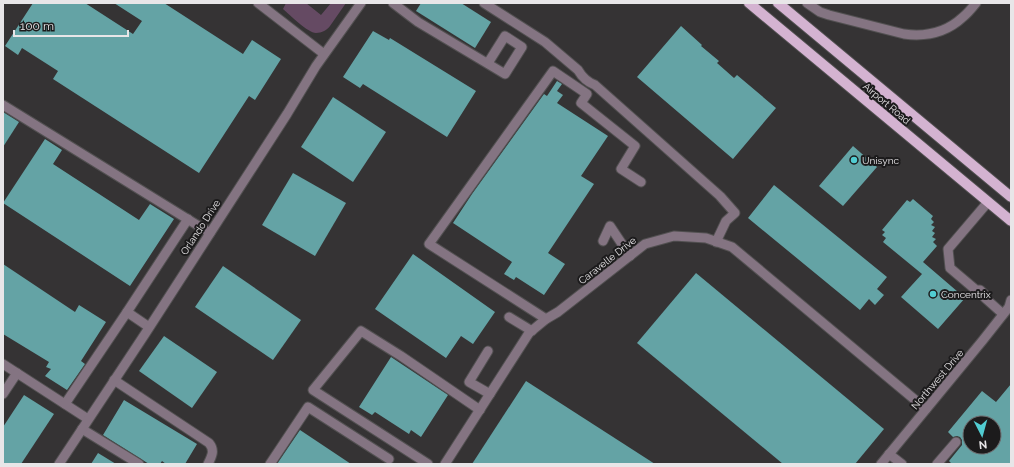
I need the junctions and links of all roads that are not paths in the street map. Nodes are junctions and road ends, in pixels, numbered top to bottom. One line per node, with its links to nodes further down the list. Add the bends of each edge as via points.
1 (258, 3): 9 (street)
2 (361, 3): 9 (street, Orlando Drive)
3 (484, 3): 19 (street, via 544,42 720,196 735,213 726,221)
4 (749, 3): 14 (main road, Airport Road)
5 (778, 3): 13 (main road, Airport Road)
6 (807, 3): 7 (street, via 829,15 915,36 935,33 954,25)
7 (976, 3)
8 (399, 5): 10 (street, via 418,22)
9 (324, 54): 17 (street, Orlando Drive)
10 (488, 63)
11 (3, 105): 15 (street)
12 (641, 182): 24 (street, via 621,169 635,146 581,103 587,94 553,71 430,244)
13 (1011, 197)
14 (988, 202): 16 (main road, Airport Road); 21 (street, via 948,249 950,268 976,290 980,290 985,298)
15 (188, 219): 17 (street); 22 (street)
16 (1011, 221)
17 (210, 233): 25 (street, Orlando Drive)
18 (603, 241): 20 (street, via 610,226)
19 (716, 242): 20 (street, Caravelle Drive, via 706,238 674,236 645,244); 34 (street, Caravelle Drive, via 732,247)
20 (630, 256): 24 (street, Caravelle Drive)
21 (1008, 307): 34 (street, Northwest Drive)
22 (127, 312): 25 (street); 33 (street)
23 (509, 318): 26 (street)
24 (546, 319): 26 (street, Caravelle Drive)
25 (150, 327): 30 (street, Orlando Drive)
26 (532, 331): 32 (street, Caravelle Drive)
27 (488, 351): 32 (street, via 469,382)
28 (3, 364): 29 (street)
29 (17, 373): 31 (street); 33 (street)
30 (114, 380): 36 (street, Orlando Drive); 43 (street, via 210,443 213,453)
31 (3, 394)
32 (490, 394): 35 (street, Caravelle Drive)
33 (65, 404): 36 (street)
34 (926, 409): 39 (street, Northwest Drive)
35 (480, 410): 45 (street, via 361,331 313,390); 46 (street, Caravelle Drive)
36 (88, 419): 37 (street, Orlando Drive)
37 (82, 429): 41 (street, Orlando Drive); 42 (street)
38 (956, 442): 49 (street)
39 (889, 454): 47 (street, Northwest Drive); 48 (street)
40 (389, 459): 44 (street, via 308,407)
41 (59, 464)
42 (139, 464)
43 (208, 464)
44 (270, 464)
45 (428, 464)
46 (445, 464)
47 (881, 464)
48 (902, 464)
49 (937, 464)

